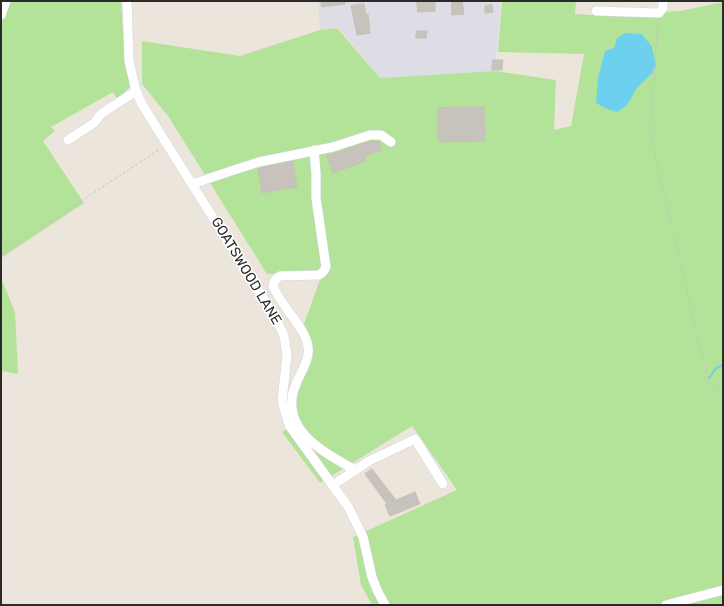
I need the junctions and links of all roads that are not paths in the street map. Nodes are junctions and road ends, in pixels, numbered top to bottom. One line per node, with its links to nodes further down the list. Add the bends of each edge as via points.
1 (6, 1): 6 (street)
2 (122, 1): 3 (street)
3 (128, 1): 7 (street, GOATSWOOD LANE, via 129,61)
4 (663, 1): 5 (street, via 663,8 659,13)
5 (596, 11)
6 (1, 15)
7 (136, 91): 8 (street); 11 (street, GOATSWOOD LANE)
8 (68, 140)
9 (391, 142): 10 (street, via 381,135 370,135 333,147)
10 (314, 150): 11 (street, via 258,162); 12 (street, via 316,198 326,267 319,275 280,276 273,286 303,334 308,347 308,356 293,389 293,417 300,430 314,445)
11 (193, 184): 14 (street, GOATSWOOD LANE, via 283,332 287,355 282,401 289,425)
12 (355, 470): 13 (street, via 415,439); 14 (street)
13 (443, 484)
14 (333, 485): 17 (street, GOATSWOOD LANE, via 358,525 372,577)
15 (723, 590): 16 (street)
16 (686, 603): 18 (street)
17 (386, 605)
18 (666, 605)

